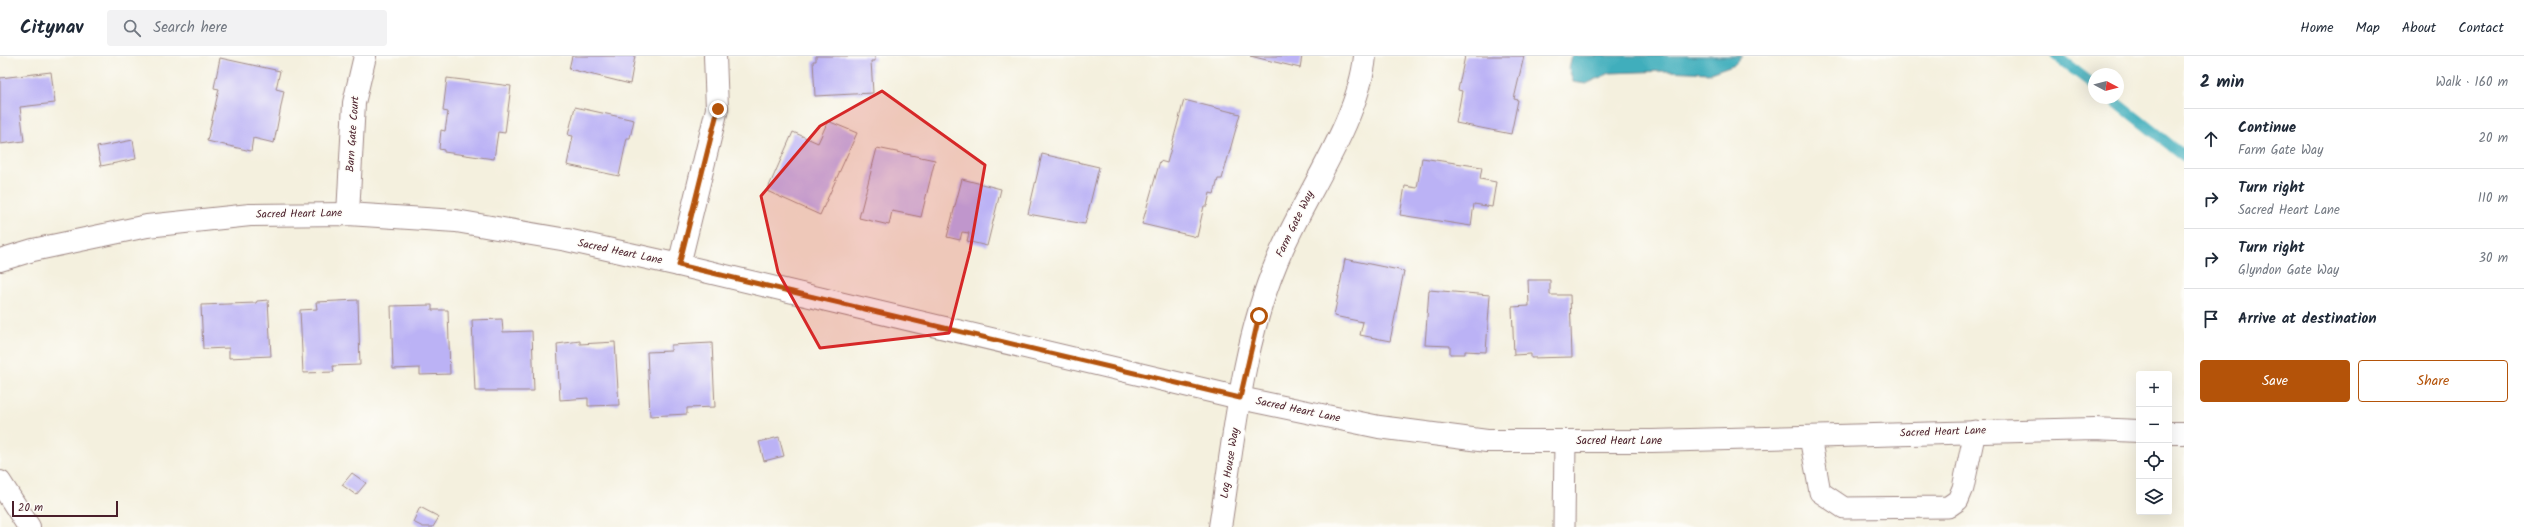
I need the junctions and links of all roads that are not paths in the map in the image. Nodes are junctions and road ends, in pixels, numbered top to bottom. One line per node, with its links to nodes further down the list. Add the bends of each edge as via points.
1 (365, 56): 4 (street, Barn Gate Court, via 354,103)
2 (715, 56): 6 (street, via 718,109)
3 (1365, 56): 7 (street, Farm Gate Way, via 1364,71 1348,116 1277,261 1259,316)
4 (348, 214): 5 (street, Sacred Heart Lane, via 250,215 147,226 33,250); 6 (street, Sacred Heart Lane, via 456,220 567,240)
5 (0, 260)
6 (679, 265): 7 (street, Sacred Heart Lane)
7 (1240, 398): 13 (street, Sacred Heart Lane, via 1379,427 1487,441); 16 (street, Log House Way)
8 (1975, 431): 9 (street, Sacred Heart Lane, via 2094,428); 12 (street, Sacred Heart Lane); 12 (lane, via 1963,488 1958,500 1948,508 1844,508 1830,501 1820,492)
9 (2136, 431)
10 (2172, 433): 11 (street)
11 (2184, 433)
12 (1810, 437): 13 (street, Sacred Heart Lane)
13 (1564, 441): 17 (lane)
14 (0, 482): 15 (street)
15 (29, 527)
16 (1220, 527)
17 (1564, 527)

